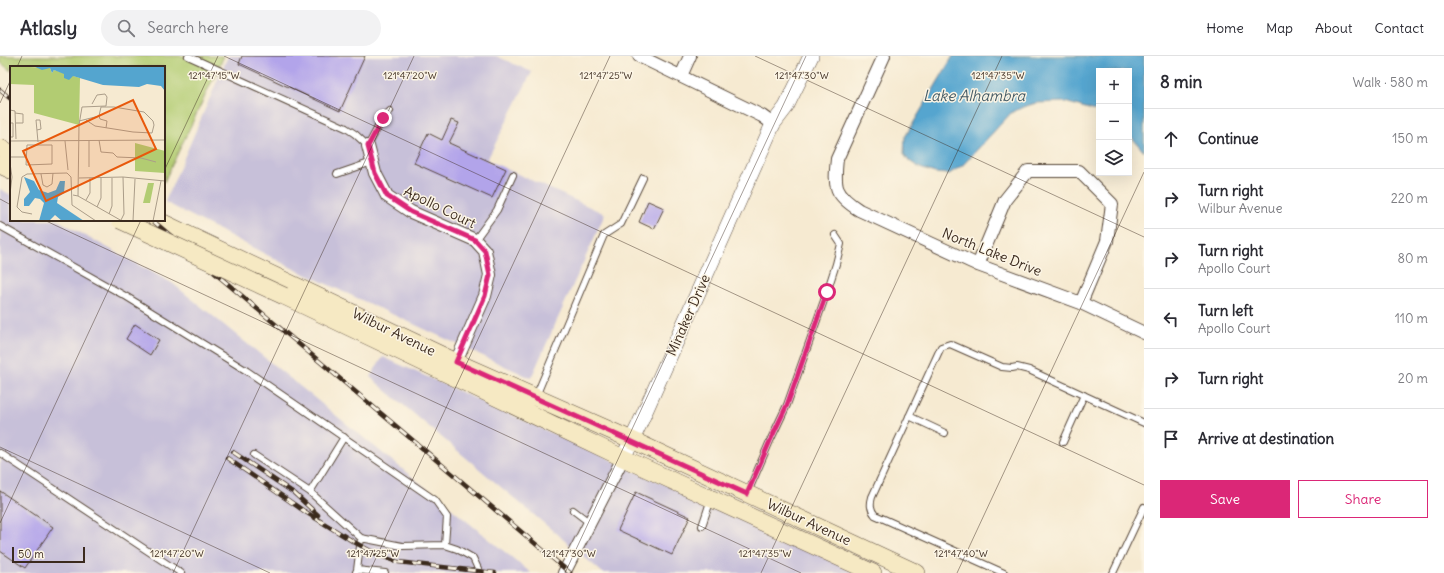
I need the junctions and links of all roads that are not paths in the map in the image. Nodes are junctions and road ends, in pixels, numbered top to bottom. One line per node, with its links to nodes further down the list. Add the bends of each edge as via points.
1 (188, 56): 9 (lane, via 346,128)
2 (639, 56): 6 (street)
3 (690, 56): 6 (street)
4 (810, 56): 8 (street, Minaker Drive, via 786,107)
5 (884, 56): 23 (street, North Lake Drive, via 837,158 837,189 844,200 859,210)
6 (681, 76): 8 (street, via 762,116)
7 (390, 110): 9 (lane)
8 (773, 124): 34 (street, Minaker Drive)
9 (368, 146): 12 (street, Apollo Court)
10 (0, 148): 11 (main road)
11 (10, 153)
12 (372, 162): 15 (lane); 22 (street, Apollo Court, via 387,196 411,212)
13 (0, 165): 14 (main road)
14 (10, 170)
15 (337, 174)
16 (513, 175): 22 (lane, via 497,210)
17 (643, 178): 29 (lane, via 621,224 604,236)
18 (122, 221): 24 (main road, Wilbur Avenue, bridge)
19 (159, 221): 24 (main road, Wilbur Avenue)
20 (0, 226): 33 (lane, via 127,297 248,370)
21 (835, 235): 40 (lane, via 841,244 827,292 787,405)
22 (475, 240): 27 (street, Apollo Court, via 485,251 490,275 485,296)
23 (978, 265): 25 (street, North Lake Drive); 25 (street, via 1004,200 1028,171 1079,171 1112,204 1107,240)
24 (288, 290): 27 (main road, Wilbur Avenue)
25 (1081, 303): 26 (street, North Lake Drive)
26 (1144, 333)
27 (453, 369): 29 (main road, Wilbur Avenue); 38 (main road, Wilbur Avenue)
28 (1084, 395): 30 (lane, via 1029,370 1002,367 950,344 941,347); 31 (lane); 35 (lane)
29 (536, 398): 34 (main road, Wilbur Avenue)
30 (909, 416): 32 (lane); 49 (lane, via 872,497 871,510 875,515)
31 (1144, 423)
32 (945, 433)
33 (344, 437): 39 (lane); 48 (lane, via 435,500 447,517)
34 (632, 440): 38 (street, Minaker Drive); 40 (main road, Wilbur Avenue)
35 (1063, 442)
36 (0, 453): 51 (lane)
37 (254, 455): 39 (lane)
38 (623, 458): 41 (main road, Wilbur Avenue); 45 (street, Minaker Drive)
39 (310, 492): 47 (lane)
40 (747, 494): 57 (main road, Wilbur Avenue)
41 (712, 499): 46 (lane); 55 (main road, Wilbur Avenue)
42 (1144, 506): 44 (lane)
43 (573, 510): 45 (lane)
44 (1142, 514): 59 (lane)
45 (590, 523): 54 (street, Minaker Drive)
46 (702, 526)
47 (361, 538): 48 (lane, via 402,546); 50 (lane)
48 (445, 545): 53 (lane, via 473,558)
49 (989, 570): 58 (lane)
50 (356, 572): 52 (lane)
51 (181, 573)
52 (385, 573)
53 (480, 573)
54 (564, 573)
55 (874, 573): 56 (main road, via 889,568)
56 (900, 573)
57 (917, 573)
58 (1002, 573)
59 (1114, 573)

